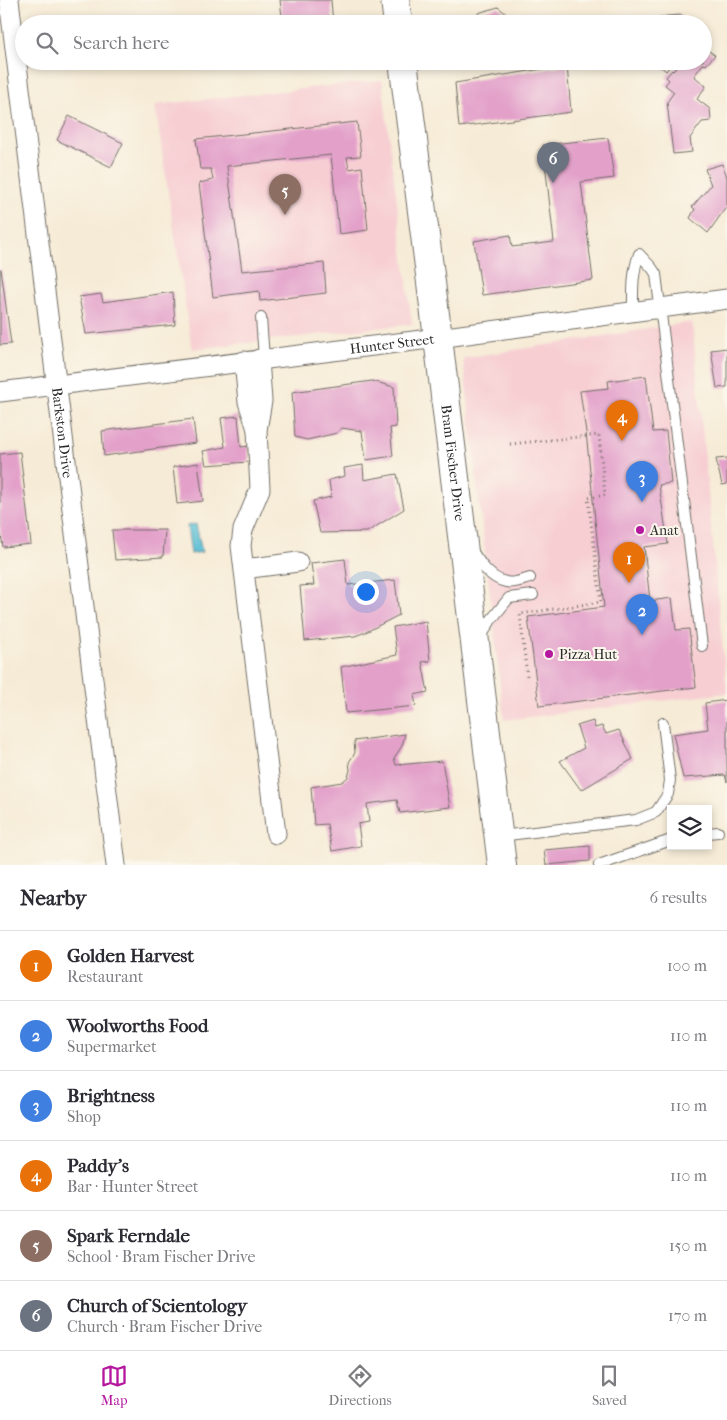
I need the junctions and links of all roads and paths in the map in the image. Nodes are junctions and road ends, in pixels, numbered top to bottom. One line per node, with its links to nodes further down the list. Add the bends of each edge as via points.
1 (10, 0): 4 (street, Barkston Drive)
2 (396, 0): 3 (main road)
3 (397, 15)
4 (15, 40)
5 (19, 70): 13 (street, Barkston Drive)
6 (404, 70): 11 (main road, Bram Fischer Drive)
7 (727, 299): 8 (street, Hunter Street)
8 (660, 308): 9 (street, Hunter Street); 9 (lane, via 656,274 639,254 634,266); 22 (lane)
9 (633, 312): 11 (street, Hunter Street)
10 (261, 318): 12 (lane)
11 (438, 338): 12 (street, Hunter Street); 16 (main road, Bram Fischer Drive)
12 (255, 360): 13 (street, Hunter Street); 18 (street, via 262,401 257,430 260,489 243,530)
13 (58, 384): 14 (street, Hunter Street); 28 (street, Barkston Drive)
14 (0, 392)
15 (510, 444): 23 (path, via 599,435 605,495 588,498 601,602 520,614)
16 (461, 534): 19 (lane, via 478,560 495,577 506,582); 21 (main road, Bram Fischer Drive)
17 (298, 562): 18 (street)
18 (244, 569): 25 (street)
19 (530, 578)
20 (533, 594): 21 (lane, via 510,598)
21 (475, 646): 26 (main road, Bram Fischer Drive)
22 (702, 646)
23 (527, 676)
24 (663, 723): 26 (lane, via 670,780 668,794 656,812 636,820)
25 (276, 834)
26 (499, 836): 29 (main road, Bram Fischer Drive)
27 (667, 841): 30 (lane)
28 (116, 865)
29 (502, 865)
30 (599, 865)

